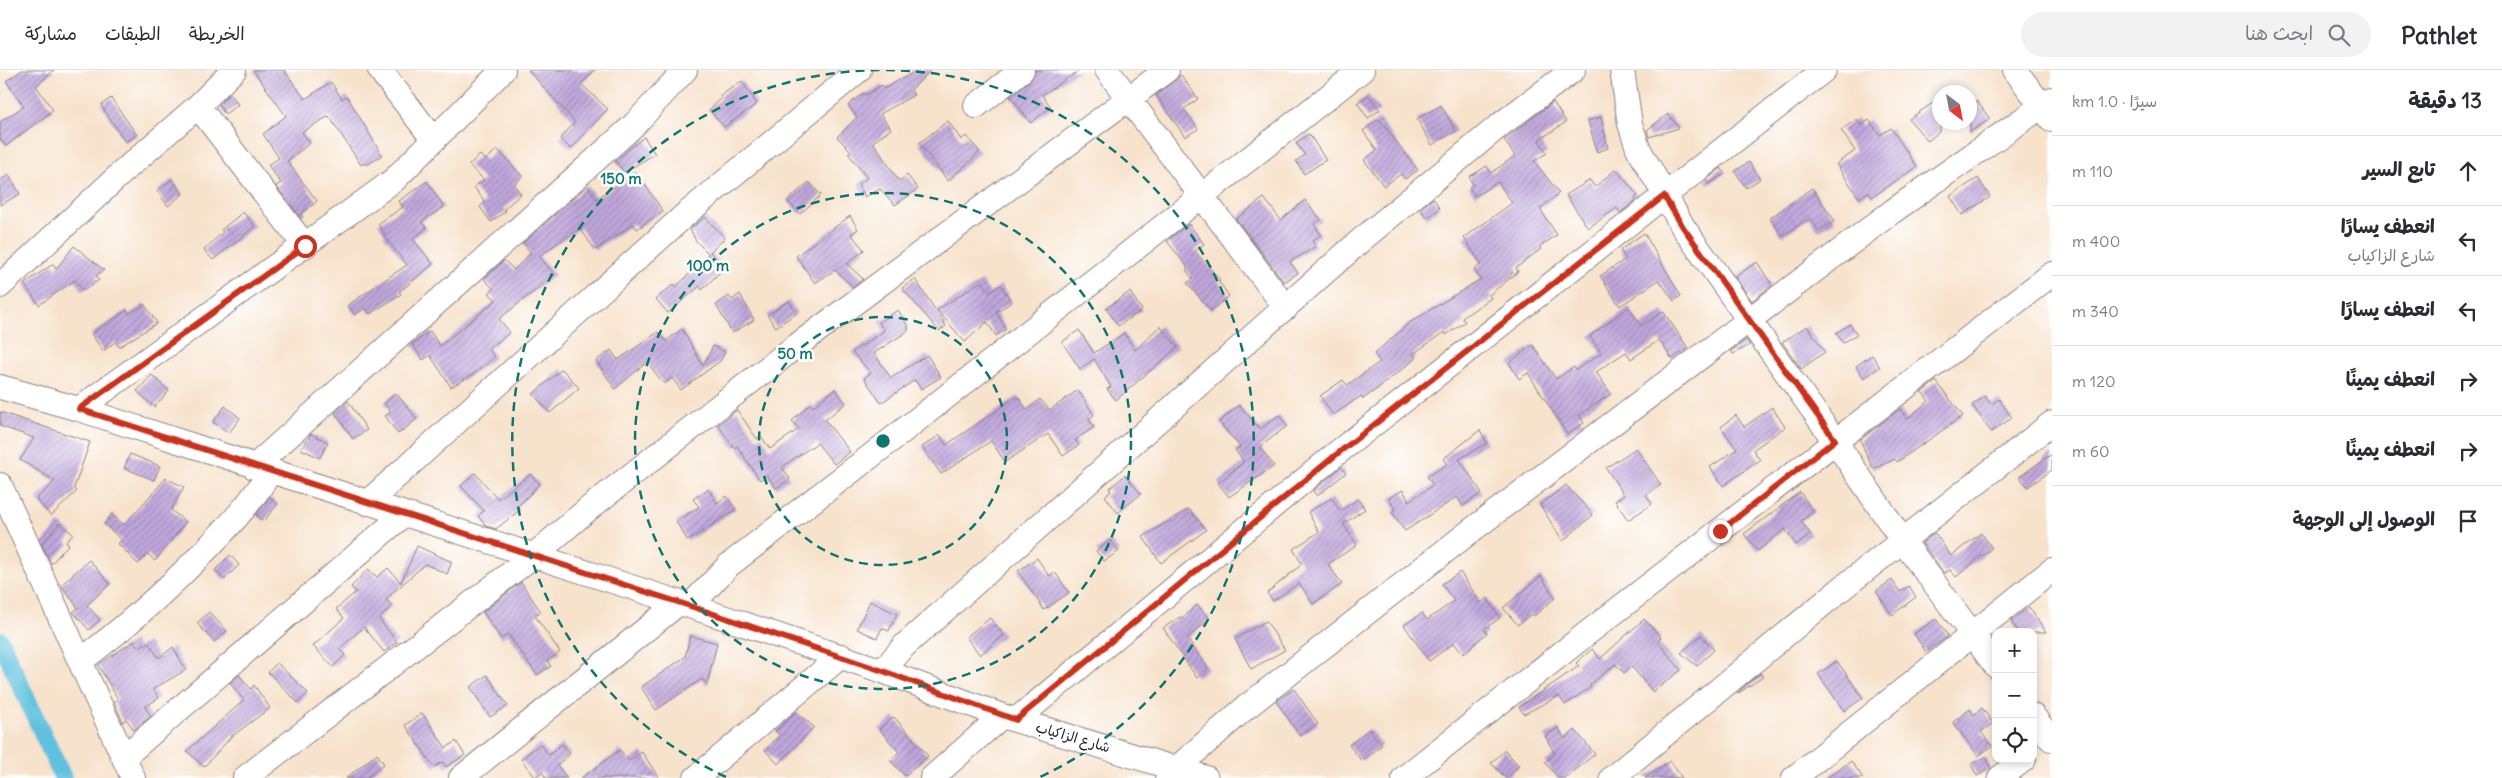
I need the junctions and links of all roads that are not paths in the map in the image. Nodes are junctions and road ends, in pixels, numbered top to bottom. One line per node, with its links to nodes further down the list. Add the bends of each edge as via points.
1 (234, 70): 15 (street)
2 (380, 70): 18 (street)
3 (503, 70): 18 (street)
4 (686, 70): 30 (street, via 634,125)
5 (859, 70): 32 (street, via 648,247)
6 (1022, 70): 16 (street)
7 (1107, 70): 14 (street)
8 (1167, 70): 14 (street)
9 (1362, 70): 20 (street)
10 (1573, 70): 24 (street, via 1494,130 1360,241)
11 (1622, 70): 19 (street, via 1630,124 1638,148)
12 (1824, 70): 19 (street)
13 (2015, 70): 17 (street)
14 (1129, 99): 20 (street); 35 (street, via 787,353)
15 (198, 106): 21 (street); 23 (street, via 126,168)
16 (976, 106)
17 (2049, 109): 25 (street, via 1917,194)
18 (434, 140): 21 (street, via 394,180)
19 (1664, 196): 25 (street); 43 (street, via 1345,447)
20 (1202, 197): 24 (street); 37 (street, via 729,565)
21 (305, 246): 27 (street)
22 (2052, 274): 29 (street)
23 (0, 286)
24 (1286, 308): 42 (street, via 904,646)
25 (1749, 320): 29 (street); 48 (street, via 1460,539 1244,710)
26 (0, 387): 27 (street, شارع الزاكياب)
27 (79, 409): 30 (street, شارع الزاكياب)
28 (2052, 423): 34 (street)
29 (1835, 440): 34 (street); 54 (street)
30 (262, 470): 32 (street, شارع الزاكياب); 40 (street, via 242,512 175,581)
31 (0, 485): 40 (street)
32 (367, 503): 33 (street, شارع الزاكياب)
33 (403, 515): 35 (street, شارع الزاكياب); 47 (street)
34 (1902, 540): 38 (street); 55 (street)
35 (533, 556): 37 (street, شارع الزاكياب); 49 (street)
36 (2052, 570): 38 (street)
37 (685, 604): 39 (street, شارع الزاكياب); 50 (street)
38 (1972, 634): 41 (street); 56 (street)
39 (841, 656): 42 (street, شارع الزاكياب); 51 (street)
40 (80, 661): 47 (street)
41 (1992, 661)
42 (883, 671): 43 (street, شارع الزاكياب)
43 (1009, 718): 48 (street, شارع الزاكياب); 52 (street)
44 (2034, 718): 45 (street)
45 (2045, 743)
46 (2019, 763): 57 (street)
47 (128, 767)
48 (1171, 773): 53 (street, شارع الزاكياب)
49 (245, 778)
50 (460, 778)
51 (696, 778)
52 (932, 778)
53 (1206, 778)
54 (1404, 778)
55 (1612, 778)
56 (1794, 778)
57 (2000, 778)

